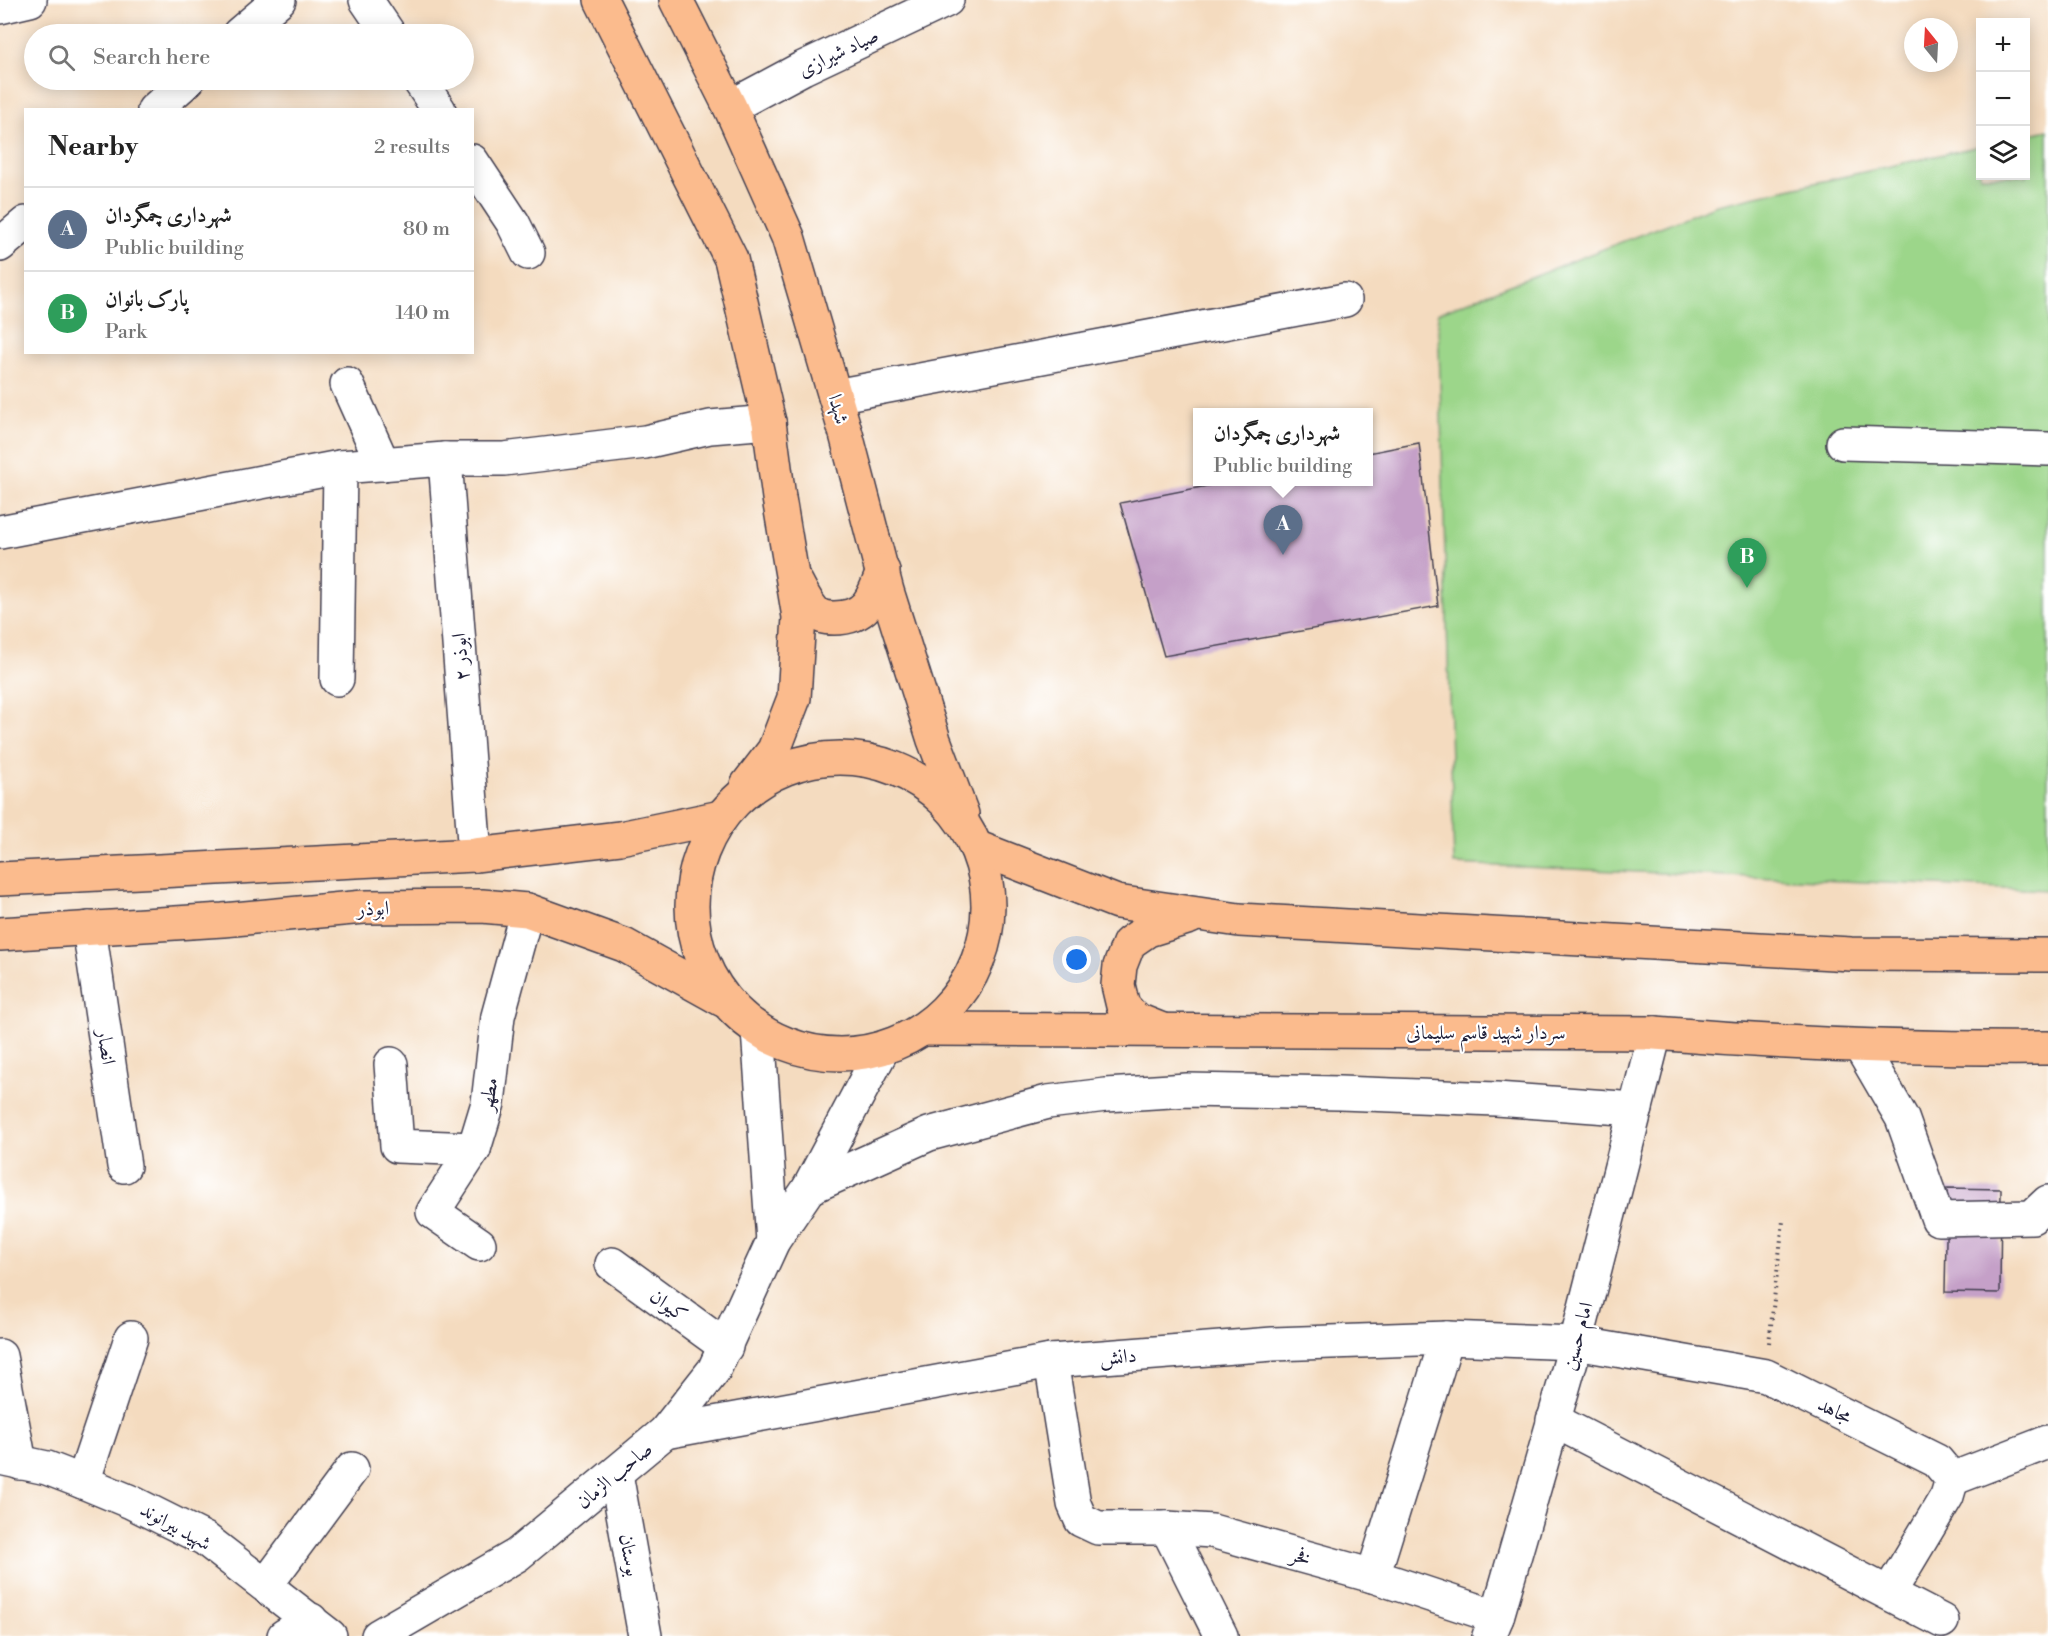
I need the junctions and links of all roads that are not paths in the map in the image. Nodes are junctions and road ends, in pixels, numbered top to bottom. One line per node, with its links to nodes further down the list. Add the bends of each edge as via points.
1 (30, 0): 7 (street)
2 (279, 0): 8 (street)
3 (366, 0): 9 (street)
4 (601, 0): 22 (main road, via 731,259)
5 (676, 0): 12 (main road, شهدا)
6 (946, 0): 12 (street, صیاد شیرازی)
7 (0, 7)
8 (251, 24)
9 (382, 24)
10 (177, 90): 13 (street)
11 (426, 90): 14 (street)
12 (730, 107): 21 (main road, شهدا, via 788,237)
13 (156, 108)
14 (438, 108)
15 (478, 182): 18 (street, via 513,223)
16 (24, 225): 17 (street)
17 (0, 245)
18 (528, 253)
19 (1345, 300): 21 (street)
20 (347, 384): 26 (street)
21 (835, 396): 30 (main road, شهدا)
22 (770, 422): 25 (street, via 710,427 645,442 504,459); 29 (main road)
23 (1843, 443): 24 (street)
24 (2048, 449)
25 (445, 459): 26 (street); 34 (street, ابوذر ۲)
26 (383, 464): 27 (street)
27 (340, 467): 28 (street); 31 (street)
28 (0, 532)
29 (791, 572): 30 (main road, via 814,611 824,618 844,618 863,610 873,598); 32 (main road, via 799,617 794,698 774,750)
30 (883, 572): 33 (main road, شهدا, via 934,740)
31 (337, 679)
32 (728, 809): 33 (main road, via 771,775 813,760 858,759 902,771 939,796); 34 (main road, via 620,838); 43 (main road, via 701,852 692,890 693,930 704,968)
33 (972, 838): 39 (main road, via 1117,902); 44 (main road, شهدا, via 987,886 987,928 975,967 953,1002)
34 (475, 855): 35 (main road)
35 (364, 861): 36 (main road); 37 (main road)
36 (0, 879)
37 (364, 907): 38 (main road, ابوذر, via 482,906); 40 (main road, ابوذر)
38 (527, 910): 43 (main road, ابوذر, via 624,945); 53 (street, مطهر, via 498,1016 488,1103)
39 (1200, 914): 42 (main road, via 1239,920 1851,954); 45 (main road, via 1148,930 1129,943 1120,966 1118,985 1123,1006 1135,1019)
40 (89, 928): 41 (main road, ابوذر); 54 (street, انصار)
41 (0, 934)
42 (2048, 955)
43 (725, 1002): 46 (main road)
44 (923, 1029): 45 (main road, سردار شهید قاسم سلیمانی); 49 (main road)
45 (1161, 1029): 47 (main road, سردار شهید قاسم سلیمانی)
46 (758, 1030): 49 (main road, via 797,1048 840,1054); 57 (street)
47 (1654, 1033): 48 (main road, سردار شهید قاسم سلیمانی); 52 (street, امام حسین)
48 (1860, 1046): 50 (main road, سردار شهید قاسم سلیمانی); 56 (street, via 1902,1118 1938,1219 2032,1217)
49 (883, 1048): 55 (street, صاحب الزمان)
50 (2048, 1048)
51 (392, 1064): 53 (street, via 397,1146)
52 (1636, 1109): 55 (street, via 1340,1093 1188,1090 1106,1095 1048,1102 929,1134); 62 (street, امام حسین)
53 (474, 1149): 58 (street, مطهر, via 433,1212)
54 (124, 1166)
55 (809, 1188): 57 (street, صاحب الزمان)
56 (2048, 1202)
57 (772, 1241): 63 (street, صاحب الزمان)
58 (479, 1244)
59 (612, 1264): 63 (street, کیوان)
60 (131, 1338): 73 (street)
61 (1448, 1338): 62 (street, دانش); 65 (street, دانش, via 1273,1344); 75 (street)
62 (1576, 1343): 66 (street, امام حسین); 72 (street, مجاهد, via 1766,1376 1937,1461)
63 (726, 1347): 67 (street, صاحب الزمان, via 714,1370)
64 (0, 1356): 69 (street)
65 (1051, 1361): 67 (street, دانش); 74 (street, فخر, via 1074,1504 1081,1520 1098,1528)
66 (1553, 1420): 77 (street); 79 (street, امام حسین)
67 (665, 1432): 71 (street, صاحب الزمان)
68 (2048, 1442): 72 (street)
69 (10, 1460): 73 (street, شهید بیرانوند, via 47,1468)
70 (352, 1469): 76 (street)
71 (616, 1474): 81 (street, صاحب الزمان, via 517,1555); 82 (street, بوستان)
72 (1952, 1479): 77 (street, via 1947,1496)
73 (83, 1482): 76 (street, شهید بیرانوند, via 205,1539)
74 (1167, 1528): 75 (street, فخر, via 1212,1531); 83 (street)
75 (1373, 1576): 79 (street, فخر)
76 (266, 1586): 80 (street, شهید بیرانوند)
77 (1889, 1593): 78 (street)
78 (1942, 1621)
79 (1493, 1627)
80 (308, 1631)
81 (378, 1636)
82 (645, 1636)
83 (1221, 1636)

